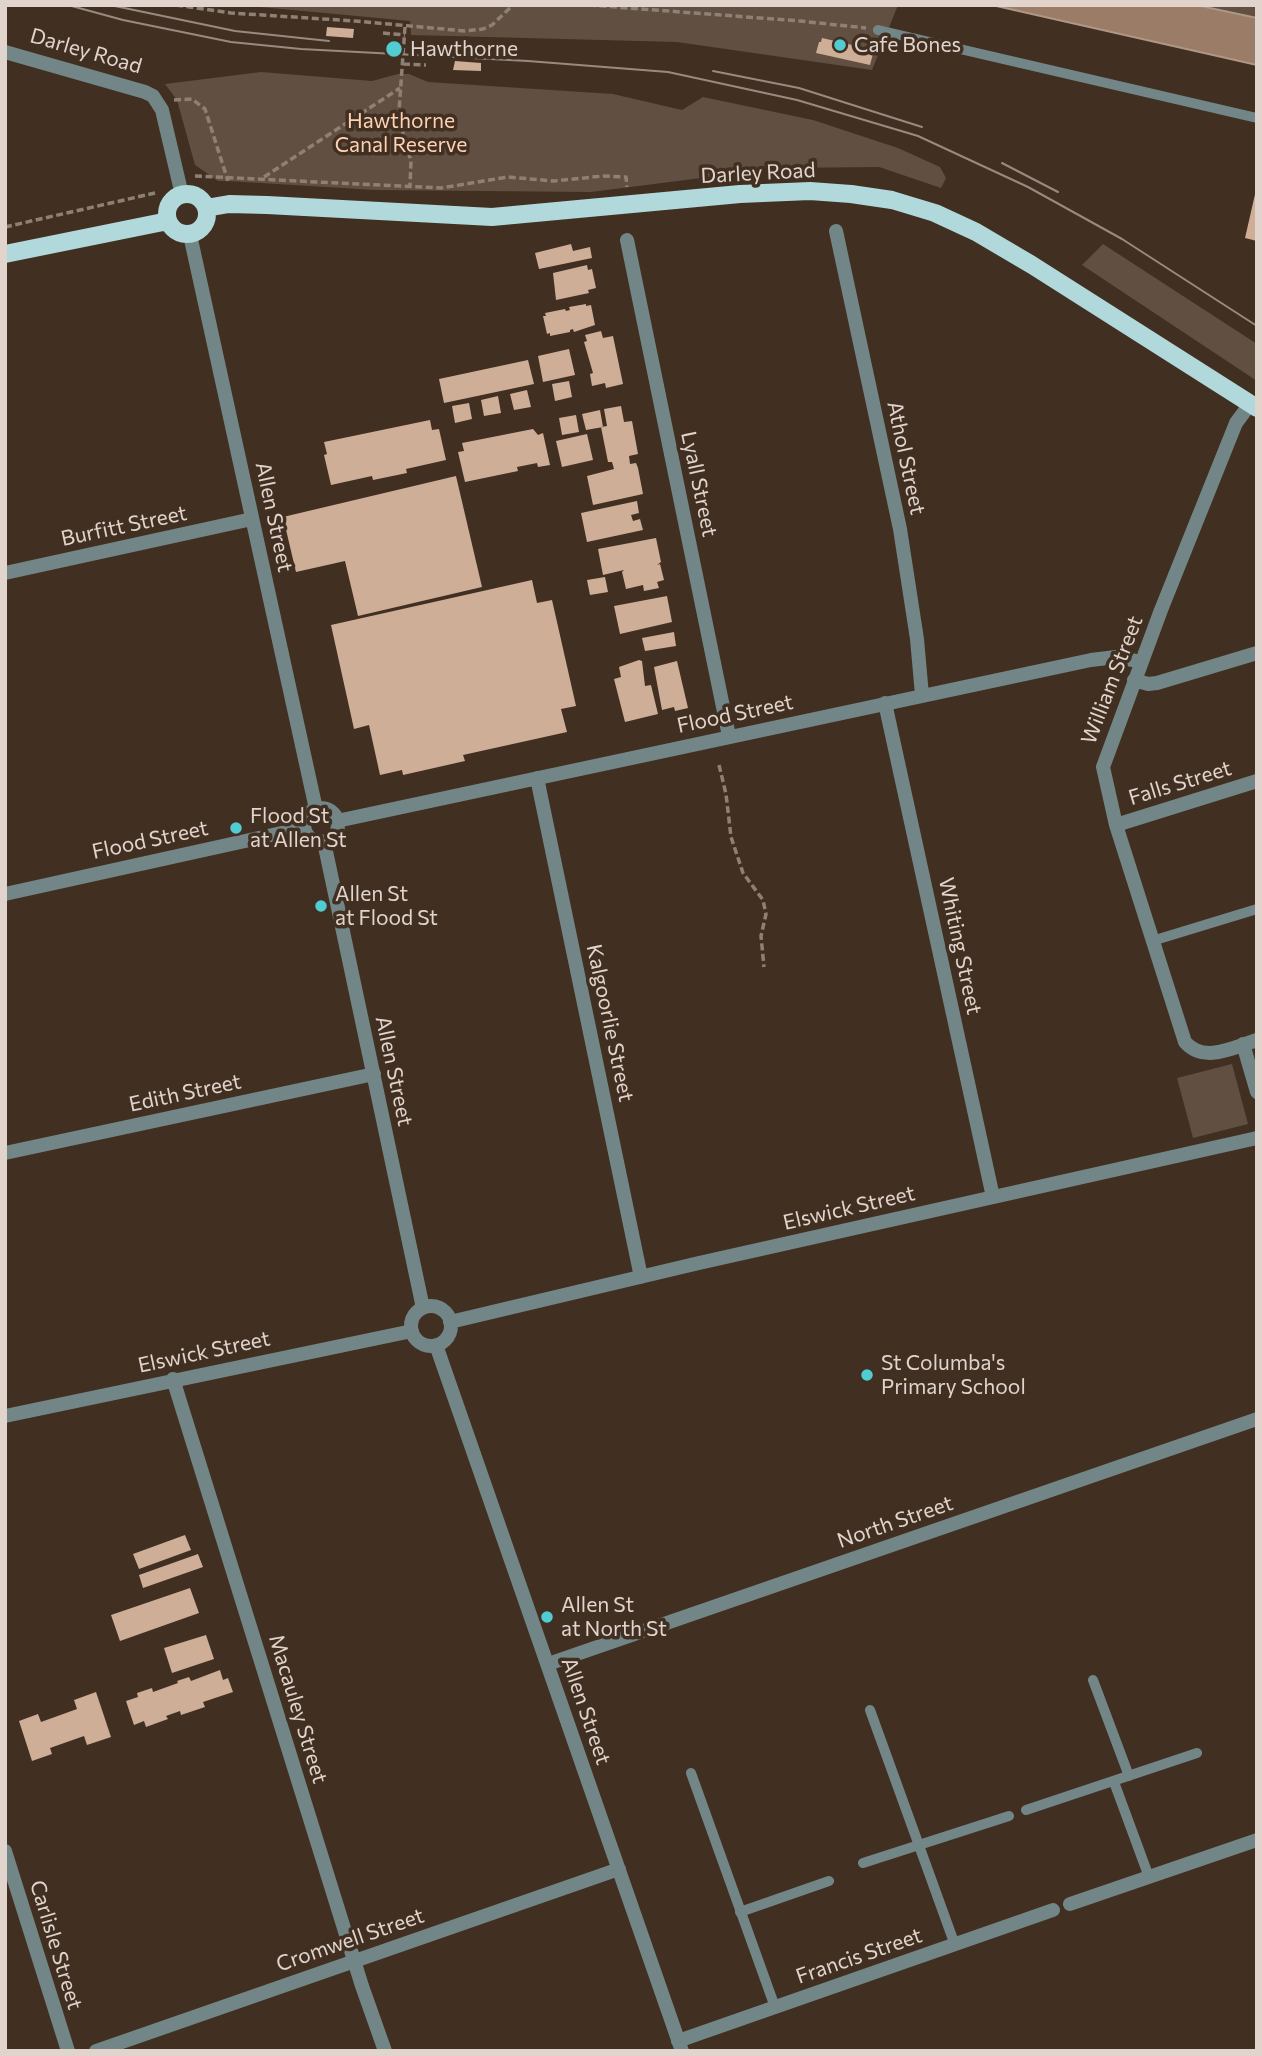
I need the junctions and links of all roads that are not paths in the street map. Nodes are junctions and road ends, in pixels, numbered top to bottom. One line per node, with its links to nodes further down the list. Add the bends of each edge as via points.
1 (878, 30): 3 (lane)
2 (5, 52): 4 (street, Darley Road, via 156,99)
3 (1257, 118)
4 (181, 187): 5 (main road, via 200,198); 6 (main road, via 169,204)
5 (206, 208): 8 (main road, via 204,225); 11 (main road, Darley Road, via 242,204 492,217 810,191 892,200 976,232)
6 (167, 221): 8 (main road, via 177,232); 10 (main road)
7 (836, 231): 17 (street, Athol Street, via 900,529)
8 (190, 235): 12 (street, Allen Street)
9 (626, 240): 19 (street, Lyall Street)
10 (5, 254)
11 (1253, 406): 15 (street, William Street, via 1236,423)
12 (252, 519): 13 (street, Burfitt Street); 22 (street, Allen Street)
13 (5, 573)
14 (1257, 653): 16 (street, via 1157,683)
15 (1142, 662): 16 (street, William Street); 17 (street, Flood Street, via 1116,657 1091,660)
16 (1134, 680): 24 (street, William Street, via 1103,763)
17 (922, 695): 18 (street, Flood Street)
18 (885, 703): 19 (street, Flood Street); 35 (street, Whiting Street)
19 (729, 736): 20 (street, Flood Street)
20 (537, 778): 23 (street, Flood Street); 36 (street, Kalgoorlie Street)
21 (1257, 781): 24 (street, Falls Street)
22 (316, 808): 23 (street, via 330,810); 25 (street, via 305,818)
23 (337, 821): 26 (street, via 334,837)
24 (1116, 825): 29 (street, William Street)
25 (304, 828): 26 (street, via 313,841); 27 (street, Flood Street)
26 (324, 842): 31 (street, Allen Street)
27 (5, 894)
28 (1257, 909): 29 (lane)
29 (1152, 941): 30 (street, William Street, via 1188,1046 1207,1054)
30 (1250, 1042): 32 (street)
31 (374, 1074): 34 (street, Edith Street); 37 (street, Allen Street)
32 (1257, 1092)
33 (1257, 1138): 35 (street, Elswick Street)
34 (5, 1153)
35 (993, 1197): 36 (street, Elswick Street)
36 (641, 1277): 38 (street, Elswick Street)
37 (423, 1308): 38 (street, via 437,1307); 39 (street, via 413,1317)
38 (450, 1322): 40 (street, via 448,1336)
39 (412, 1331): 40 (street, via 424,1345); 41 (street, Elswick Street)
40 (436, 1345): 44 (street, Allen Street)
41 (173, 1379): 42 (street, Elswick Street); 64 (street, Macauley Street)
42 (5, 1416)
43 (1257, 1419): 44 (street, North Street)
44 (548, 1664): 57 (street, Allen Street)
45 (1093, 1680): 49 (lane)
46 (870, 1710): 54 (lane)
47 (1197, 1753): 49 (lane)
48 (691, 1773): 62 (lane)
49 (1129, 1776): 50 (lane)
50 (1114, 1782): 51 (lane); 58 (lane)
51 (1026, 1811)
52 (1009, 1816): 54 (lane)
53 (1257, 1840): 58 (street)
54 (919, 1845): 56 (lane); 63 (lane)
55 (5, 1851): 67 (street, Carlisle Street)
56 (863, 1863)
57 (618, 1869): 64 (street, Cromwell Street); 66 (street, Allen Street)
58 (1149, 1877): 60 (street)
59 (829, 1881): 62 (lane)
60 (1070, 1904)
61 (1053, 1910): 63 (street, Francis Street)
62 (740, 1912): 65 (lane)
63 (955, 1945): 65 (street, Francis Street)
64 (354, 1960): 68 (street, Cromwell Street); 69 (street, Macauley Street)
65 (775, 2007): 66 (street, Francis Street)
66 (680, 2046)
67 (68, 2051)
68 (96, 2051)
69 (385, 2051)

